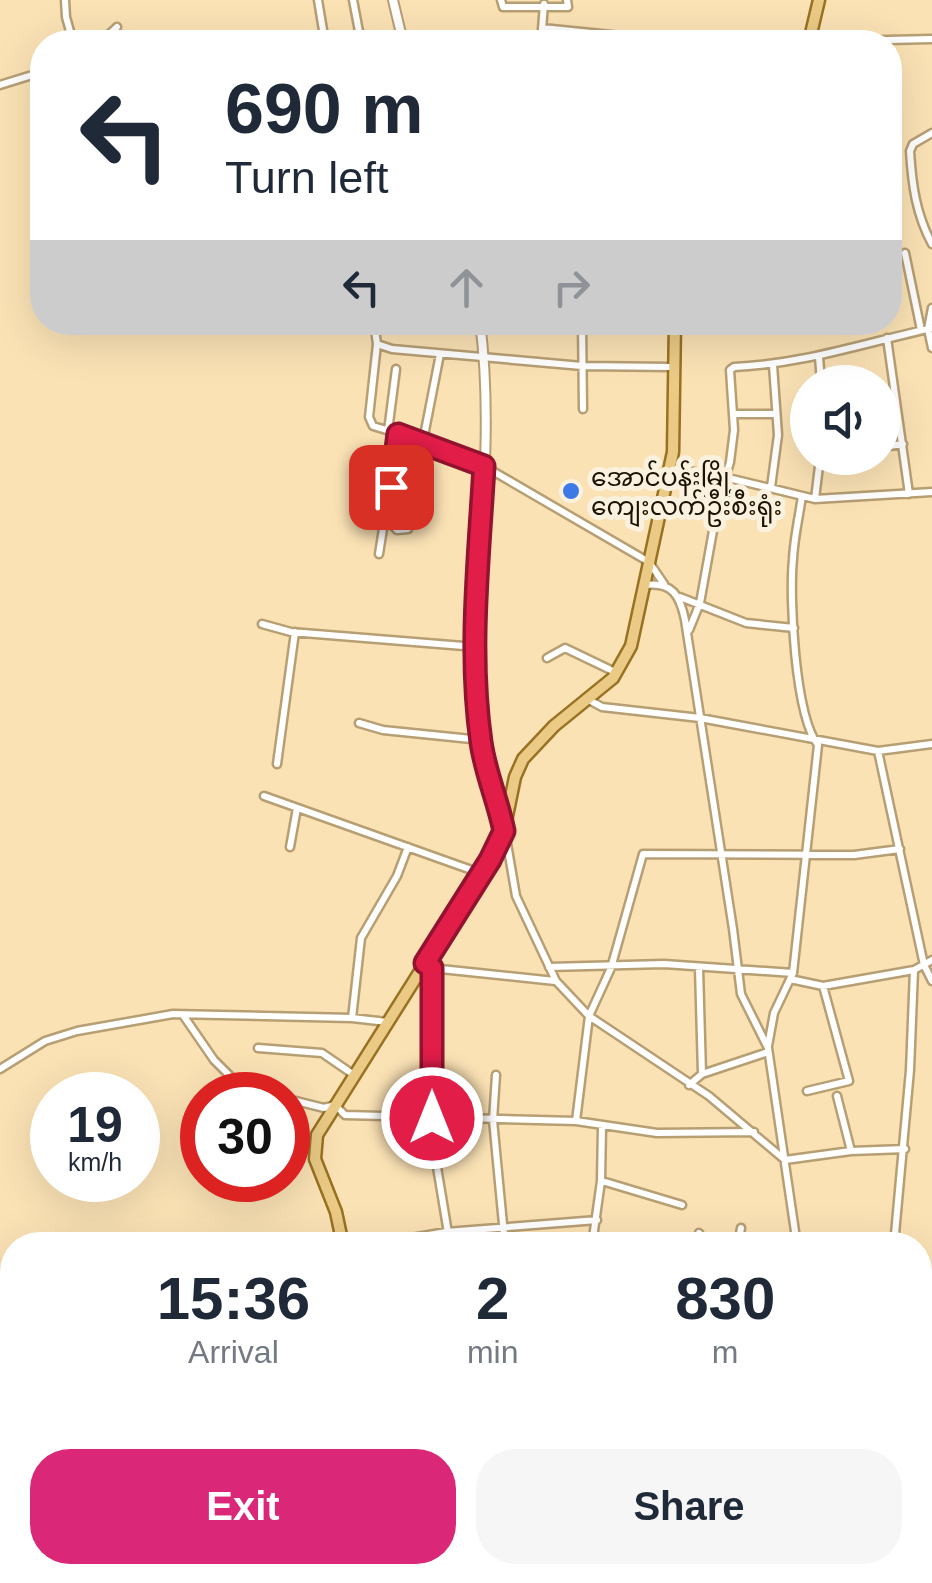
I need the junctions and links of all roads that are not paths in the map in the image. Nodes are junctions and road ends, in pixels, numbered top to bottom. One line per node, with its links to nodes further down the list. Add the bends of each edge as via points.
1 (65, 0): 11 (street)
2 (318, 0): 13 (street)
3 (353, 0): 14 (street)
4 (394, 0): 15 (street)
5 (501, 0): 8 (street, via 502,6)
6 (567, 0): 8 (street, via 568,7)
7 (819, 0): 17 (main road)
8 (543, 6): 10 (street)
9 (117, 28): 12 (street)
10 (542, 28): 16 (street)
11 (70, 30)
12 (115, 30)
13 (323, 30)
14 (359, 30)
15 (400, 30)
16 (562, 30)
17 (812, 30)
18 (932, 39): 19 (street)
19 (902, 40)
20 (30, 76): 21 (street)
21 (0, 85)
22 (932, 134): 23 (street, via 910,152 915,199)
23 (932, 244)
24 (905, 253): 26 (street)
25 (932, 308): 26 (street)
26 (927, 329): 32 (street); 35 (street)
27 (376, 335): 34 (street)
28 (481, 335): 38 (street)
29 (582, 335): 42 (street)
30 (674, 335): 43 (main road)
31 (900, 335): 33 (street)
32 (902, 335)
33 (887, 338): 37 (street); 41 (street)
34 (377, 344): 36 (street); 49 (street, via 370,422)
35 (932, 348)
36 (440, 354): 38 (street); 51 (street)
37 (819, 357): 39 (street); 40 (street)
38 (483, 359): 42 (street); 54 (street)
39 (773, 365): 46 (street, via 730,370); 47 (street)
40 (819, 365)
41 (891, 365)
42 (582, 366): 43 (street); 45 (street)
43 (672, 367): 55 (main road)
44 (396, 369): 49 (street)
45 (584, 409)
46 (733, 414): 47 (street); 57 (street)
47 (776, 414): 58 (street)
48 (900, 420): 52 (street)
49 (388, 431): 50 (street)
50 (398, 434): 51 (street); 63 (street)
51 (421, 440): 54 (street); 63 (street, via 408,529 398,530)
52 (904, 444): 53 (street); 60 (street)
53 (900, 445)
54 (484, 466): 65 (street); 74 (street)
55 (670, 468): 57 (street); 65 (main road)
56 (818, 475): 62 (street)
57 (724, 477): 58 (street); 69 (street)
58 (770, 487): 61 (street)
59 (932, 492): 60 (street)
60 (910, 494): 62 (street)
61 (802, 496): 62 (street); 71 (street, via 792,562)
62 (815, 499)
63 (387, 519): 64 (street)
64 (379, 554)
65 (649, 562): 66 (main road); 67 (street)
66 (646, 585): 67 (street); 76 (main road, via 631,646)
67 (665, 585): 68 (street)
68 (680, 597): 69 (street); 73 (street)
69 (700, 603): 71 (street, via 746,623); 73 (street)
70 (262, 624): 72 (street)
71 (794, 628): 81 (street)
72 (295, 632): 74 (street); 84 (street)
73 (688, 634): 78 (street)
74 (476, 647): 80 (street)
75 (547, 658): 76 (street, via 565,648)
76 (616, 672): 77 (main road)
77 (589, 700): 78 (street); 87 (main road, via 523,759)
78 (700, 718): 81 (street); 91 (street)
79 (359, 723): 80 (street)
80 (481, 740): 87 (street)
81 (814, 741): 83 (street); 92 (street)
82 (932, 744): 83 (street)
83 (878, 751): 90 (street)
84 (277, 764)
85 (264, 796): 86 (street)
86 (296, 808): 88 (street); 89 (street)
87 (504, 831): 93 (main road); 96 (street, via 516,896)
88 (290, 846)
89 (408, 847): 93 (street); 107 (street, via 361,938)
90 (900, 849): 92 (street); 94 (street)
91 (720, 854): 92 (street); 97 (street, via 643,854); 100 (street)
92 (806, 855): 101 (street)
93 (482, 873): 95 (main road)
94 (929, 965): 99 (street); 102 (street)
95 (428, 966): 103 (street); 108 (main road); 121 (street)
96 (547, 967): 97 (street); 103 (street)
97 (611, 968): 98 (street); 106 (street)
98 (699, 968): 100 (street); 113 (street)
99 (914, 970): 104 (street); 126 (street)
100 (736, 972): 101 (street); 110 (street)
101 (792, 976): 104 (street); 110 (street, via 774,1013)
102 (932, 980)
103 (556, 981): 106 (street)
104 (822, 986): 117 (street, via 849,1081)
105 (184, 1014): 107 (street); 111 (street, via 76,1032 46,1041); 112 (street)
106 (589, 1016): 116 (street); 123 (street)
107 (352, 1018): 108 (street)
108 (388, 1022): 114 (main road)
109 (258, 1048): 114 (street, via 322,1053)
110 (768, 1050): 113 (street); 128 (street)
111 (0, 1069)
112 (226, 1072)
113 (702, 1074): 116 (street)
114 (354, 1075): 120 (main road)
115 (496, 1075): 122 (street)
116 (688, 1085): 125 (street)
117 (807, 1091)
118 (836, 1096): 127 (street)
119 (310, 1104): 120 (street)
120 (336, 1105): 121 (street, via 345,1115); 134 (main road, via 317,1135 315,1159)
121 (432, 1118): 122 (street); 135 (street)
122 (492, 1120): 123 (street); 132 (street)
123 (576, 1121): 124 (street)
124 (602, 1126): 125 (street); 129 (street)
125 (754, 1132): 128 (street)
126 (904, 1149): 127 (street); 140 (street)
127 (851, 1151): 128 (street)
128 (784, 1160): 139 (street)
129 (601, 1181): 130 (street); 131 (street)
130 (682, 1205)
131 (597, 1220): 132 (street); 137 (street)
132 (503, 1228): 135 (street); 136 (street)
133 (741, 1228): 138 (street)
134 (340, 1232)
135 (446, 1232)
136 (503, 1232)
137 (595, 1232)
138 (740, 1232)
139 (795, 1232)
140 (895, 1232)

